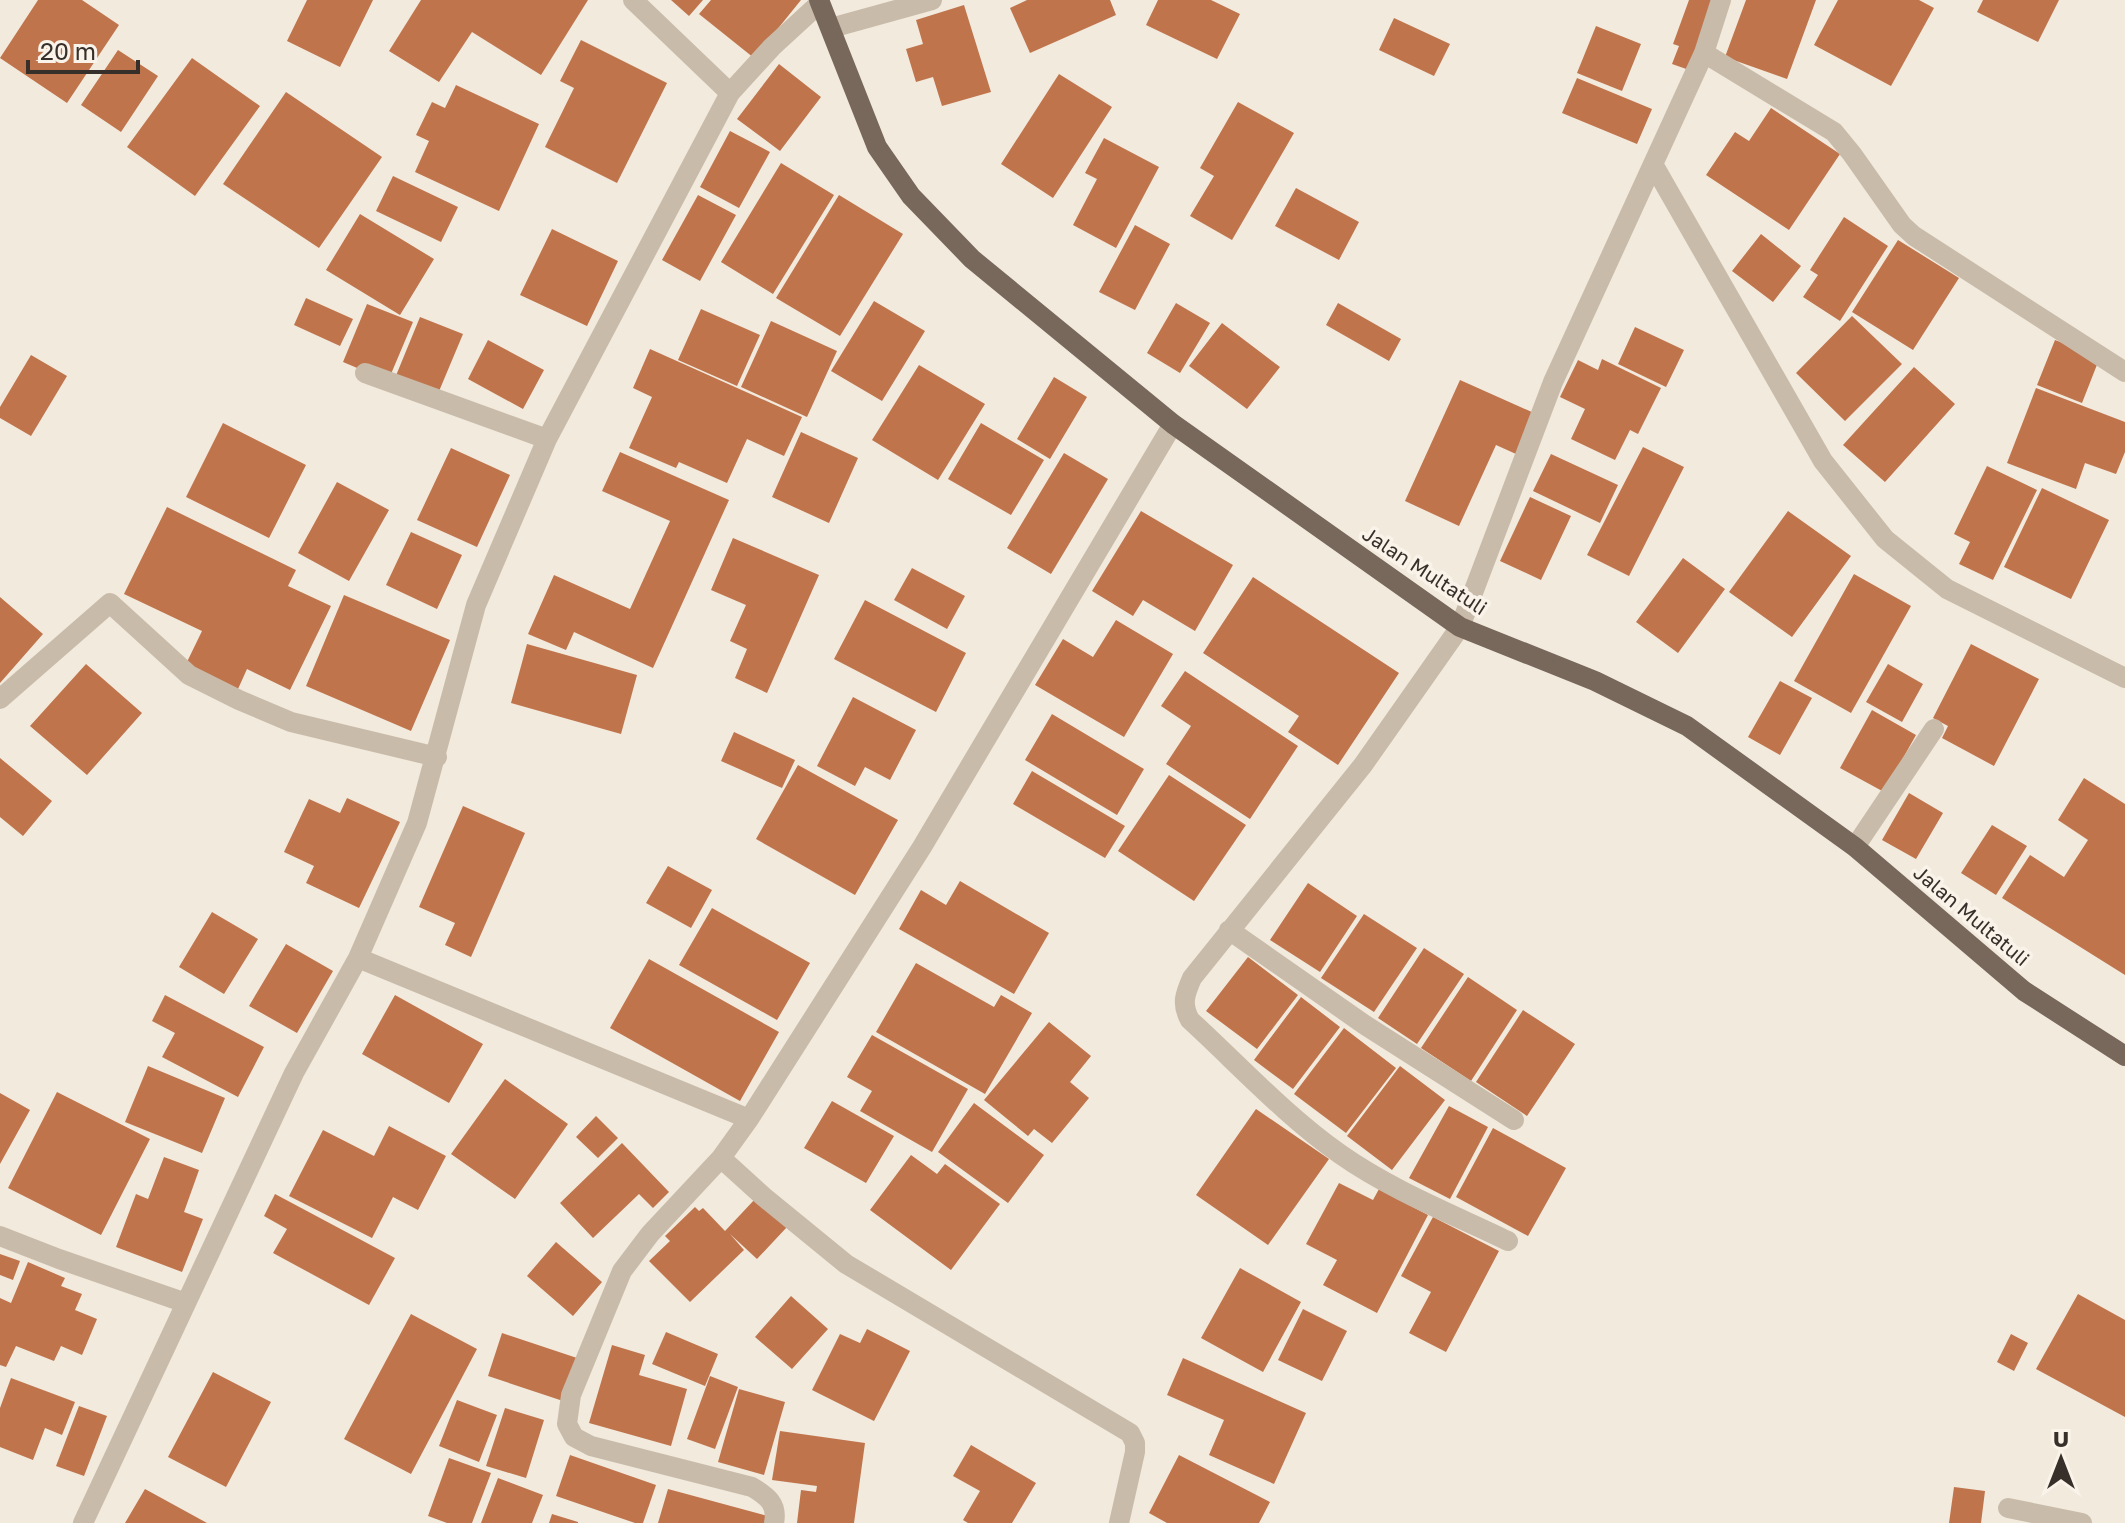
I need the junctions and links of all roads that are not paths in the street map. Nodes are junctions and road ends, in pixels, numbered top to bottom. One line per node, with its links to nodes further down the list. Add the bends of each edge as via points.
1 (633, 0): 7 (street)
2 (932, 0): 5 (street)
3 (1721, 0): 6 (street)
4 (820, 2): 5 (main road, Jalan Multatuli); 7 (street)
5 (831, 28): 11 (main road, Jalan Multatuli, via 877,147 911,196 972,259)
6 (1704, 53): 8 (street); 9 (street, via 1834,132 1914,236)
7 (730, 93): 12 (street)
8 (1653, 164): 13 (street, via 1553,382); 14 (street, via 1823,461 1885,539 1947,589)
9 (2125, 372)
10 (365, 373): 12 (street)
11 (1173, 424): 13 (main road, Jalan Multatuli); 22 (street, via 922,847)
12 (547, 439): 17 (street, via 476,605)
13 (1460, 627): 18 (main road, Jalan Multatuli, via 1595,681 1687,726); 19 (street, via 1363,765)
14 (2125, 678)
15 (0, 699): 17 (street, via 110,603 189,675 239,700 291,722)
16 (1934, 729): 18 (street)
17 (437, 757): 20 (street, via 417,823)
18 (1855, 847): 21 (main road, Jalan Multatuli, via 2024,991)
19 (1229, 930): 23 (street); 26 (street, via 1188,987 1184,1009 1190,1020 1342,1156)
20 (358, 958): 22 (street); 27 (street, via 294,1073)
21 (2125, 1056)
22 (749, 1119): 24 (street)
23 (1514, 1120)
24 (721, 1158): 30 (street, via 622,1271 571,1395 567,1424 574,1437 591,1446 752,1487 769,1497); 31 (street, via 846,1264 1130,1433 1135,1452)
25 (0, 1236): 27 (street)
26 (1508, 1241)
27 (186, 1303): 29 (street)
28 (2008, 1508): 32 (street)
29 (83, 1523)
30 (774, 1523)
31 (1119, 1523)
32 (2082, 1523)

